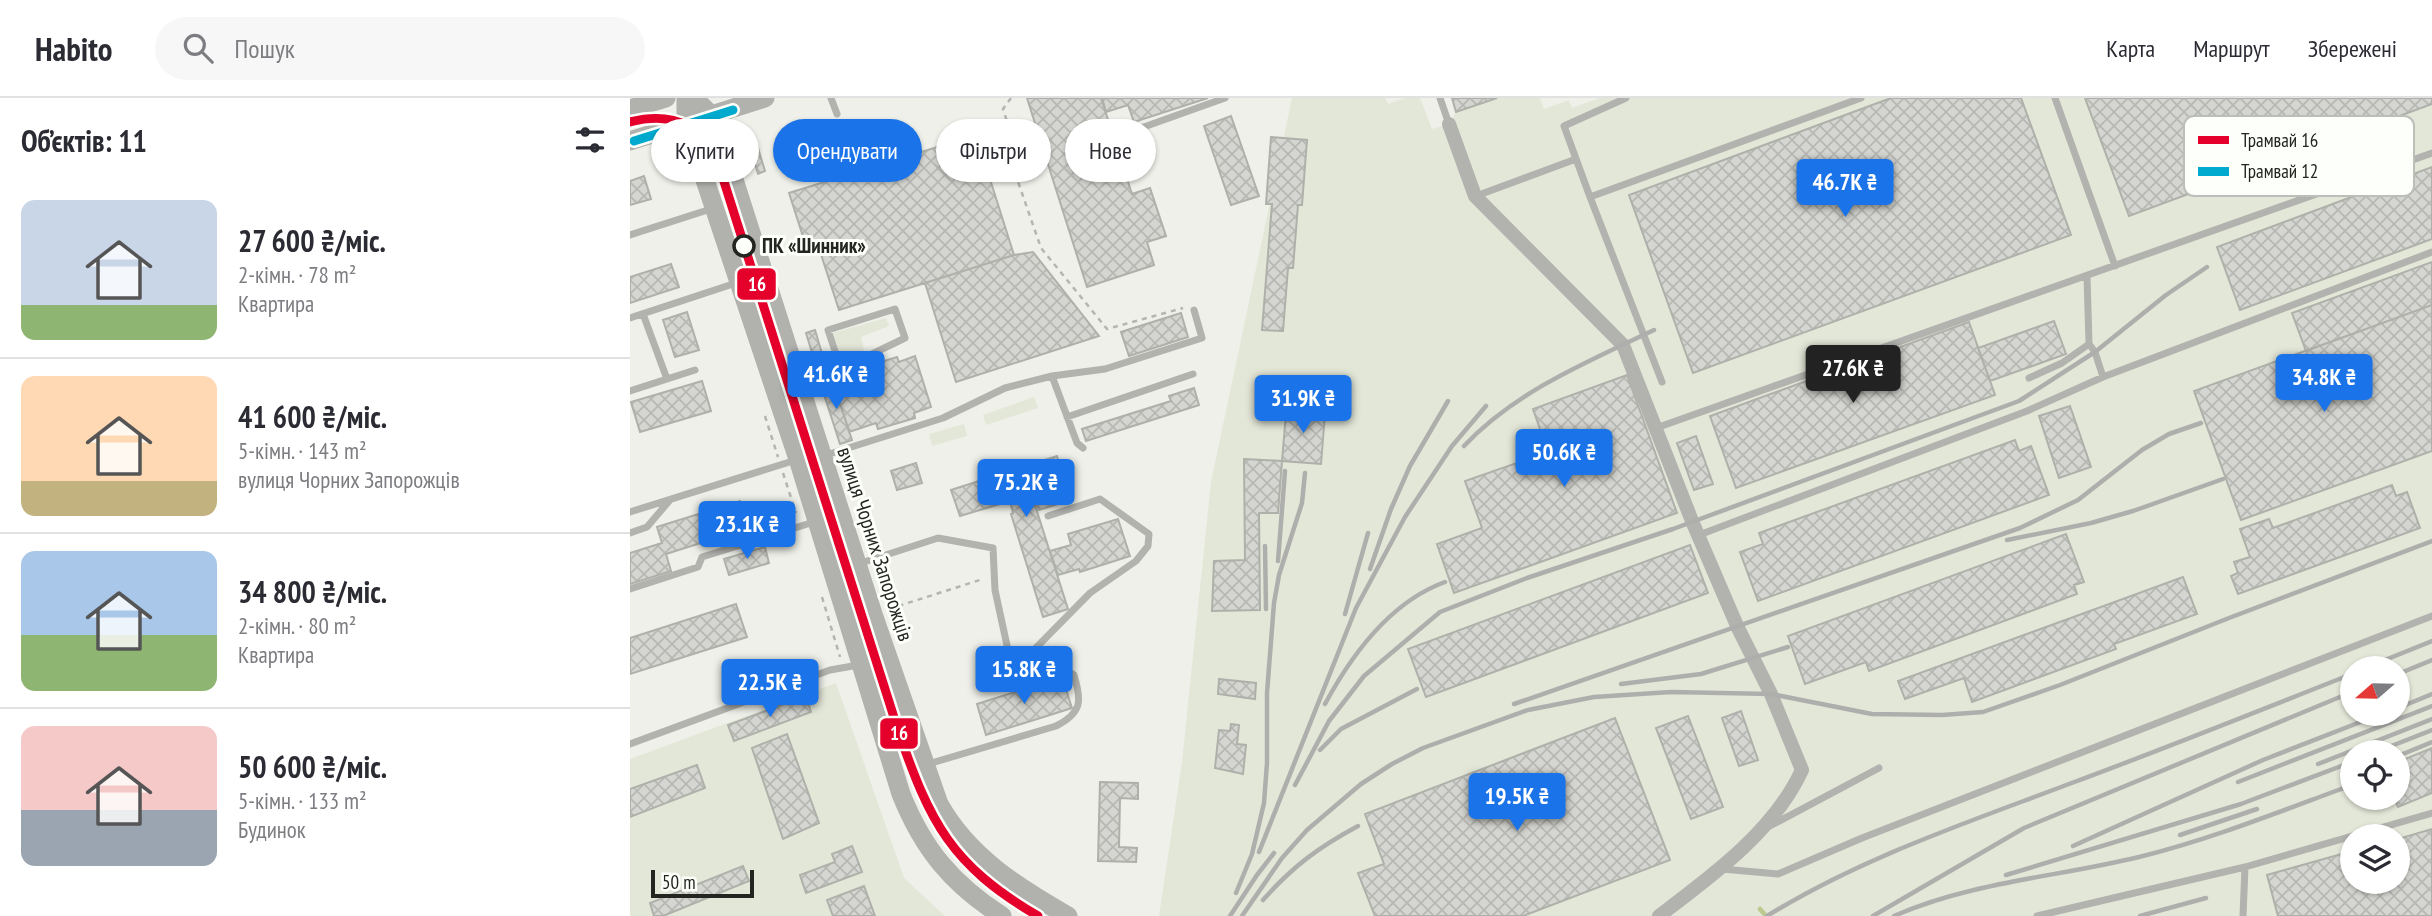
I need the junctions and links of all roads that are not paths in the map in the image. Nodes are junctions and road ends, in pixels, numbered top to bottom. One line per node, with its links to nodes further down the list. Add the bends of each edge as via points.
1 (666, 98): 11 (main road)
2 (686, 98): 14 (main road)
3 (694, 98): 13 (main road, вулиця Чорних Запорожців)
4 (765, 98): 13 (main road)
5 (831, 98): 12 (lane)
6 (1225, 98): 16 (lane)
7 (1440, 98): 17 (lane)
8 (1626, 98): 21 (lane, via 1564,125)
9 (1861, 98): 26 (lane)
10 (2055, 98): 30 (lane)
11 (630, 109)
12 (837, 114)
13 (711, 115): 15 (main road); 33 (main road, вулиця Чорних Запорожців)
14 (686, 119)
15 (698, 119)
16 (1156, 123)
17 (1449, 124): 25 (street)
18 (651, 134): 19 (main road)
19 (630, 141)
20 (2432, 153): 22 (lane)
21 (1576, 159): 25 (lane); 26 (lane)
22 (2414, 159)
23 (706, 182): 27 (main road)
24 (2310, 196): 30 (lane)
25 (1475, 197): 49 (street, via 1623,345)
26 (1590, 197): 45 (lane)
27 (715, 208): 28 (lane); 32 (main road)
28 (630, 235)
29 (2432, 251): 42 (lane)
30 (2115, 265): 31 (lane)
31 (2087, 276): 37 (lane); 49 (lane)
32 (742, 290): 33 (main road); 35 (lane); 52 (main road)
33 (770, 290): 46 (main road, вулиця Чорних Запорожців)
34 (1194, 310): 41 (lane, via 1202,338 1105,369)
35 (643, 314): 36 (lane); 44 (lane)
36 (630, 318)
37 (2089, 344): 42 (lane); 43 (lane)
38 (841, 369): 38 (lane, via 828,330 895,309 905,338); 46 (lane)
39 (695, 370): 44 (lane)
40 (1194, 374): 48 (lane)
41 (1052, 376): 48 (lane); 51 (lane, via 1005,388 943,418)
42 (2104, 377): 58 (lane, via 2027,411)
43 (2029, 378)
44 (667, 379): 47 (lane)
45 (1662, 382)
46 (800, 383): 51 (main road, вулиця Чорних Запорожців)
47 (630, 391)
48 (1067, 417): 50 (lane)
49 (1656, 428): 58 (street)
50 (1083, 449)
51 (823, 457): 59 (main road, вулиця Чорних Запорожців)
52 (789, 462): 53 (lane); 56 (main road)
53 (670, 499): 54 (lane); 57 (lane, via 647,527)
54 (630, 512)
55 (1048, 516): 63 (lane, via 1101,499 1149,534 1148,546 1136,561 1090,593)
56 (809, 524): 60 (lane, via 702,557 698,567); 64 (main road)
57 (630, 533)
58 (1699, 536): 69 (street, via 1802,770 1791,793)
59 (858, 564): 62 (main road, вулиця Чорних Запорожців); 63 (lane, via 938,538 993,548 995,590 1011,664)
60 (630, 589)
61 (2432, 616): 71 (lane, via 1778,874)
62 (887, 656): 64 (lane); 66 (main road, вулиця Чорних Запорожців)
63 (1020, 664): 66 (lane, via 1061,667 1074,675 1079,700 1071,718)
64 (851, 666): 65 (lane); 72 (main road, via 918,831 959,884)
65 (630, 744)
66 (924, 765): 73 (main road, вулиця Чорних Запорожців, via 939,804 967,844 1021,888)
67 (1880, 768): 69 (lane)
68 (2432, 813): 70 (lane)
69 (1755, 834): 71 (street)
70 (2245, 867): 75 (lane); 76 (lane)
71 (1722, 869): 74 (street)
72 (1002, 916)
73 (1068, 916)
74 (1659, 916)
75 (2037, 916)
76 (2242, 916)

